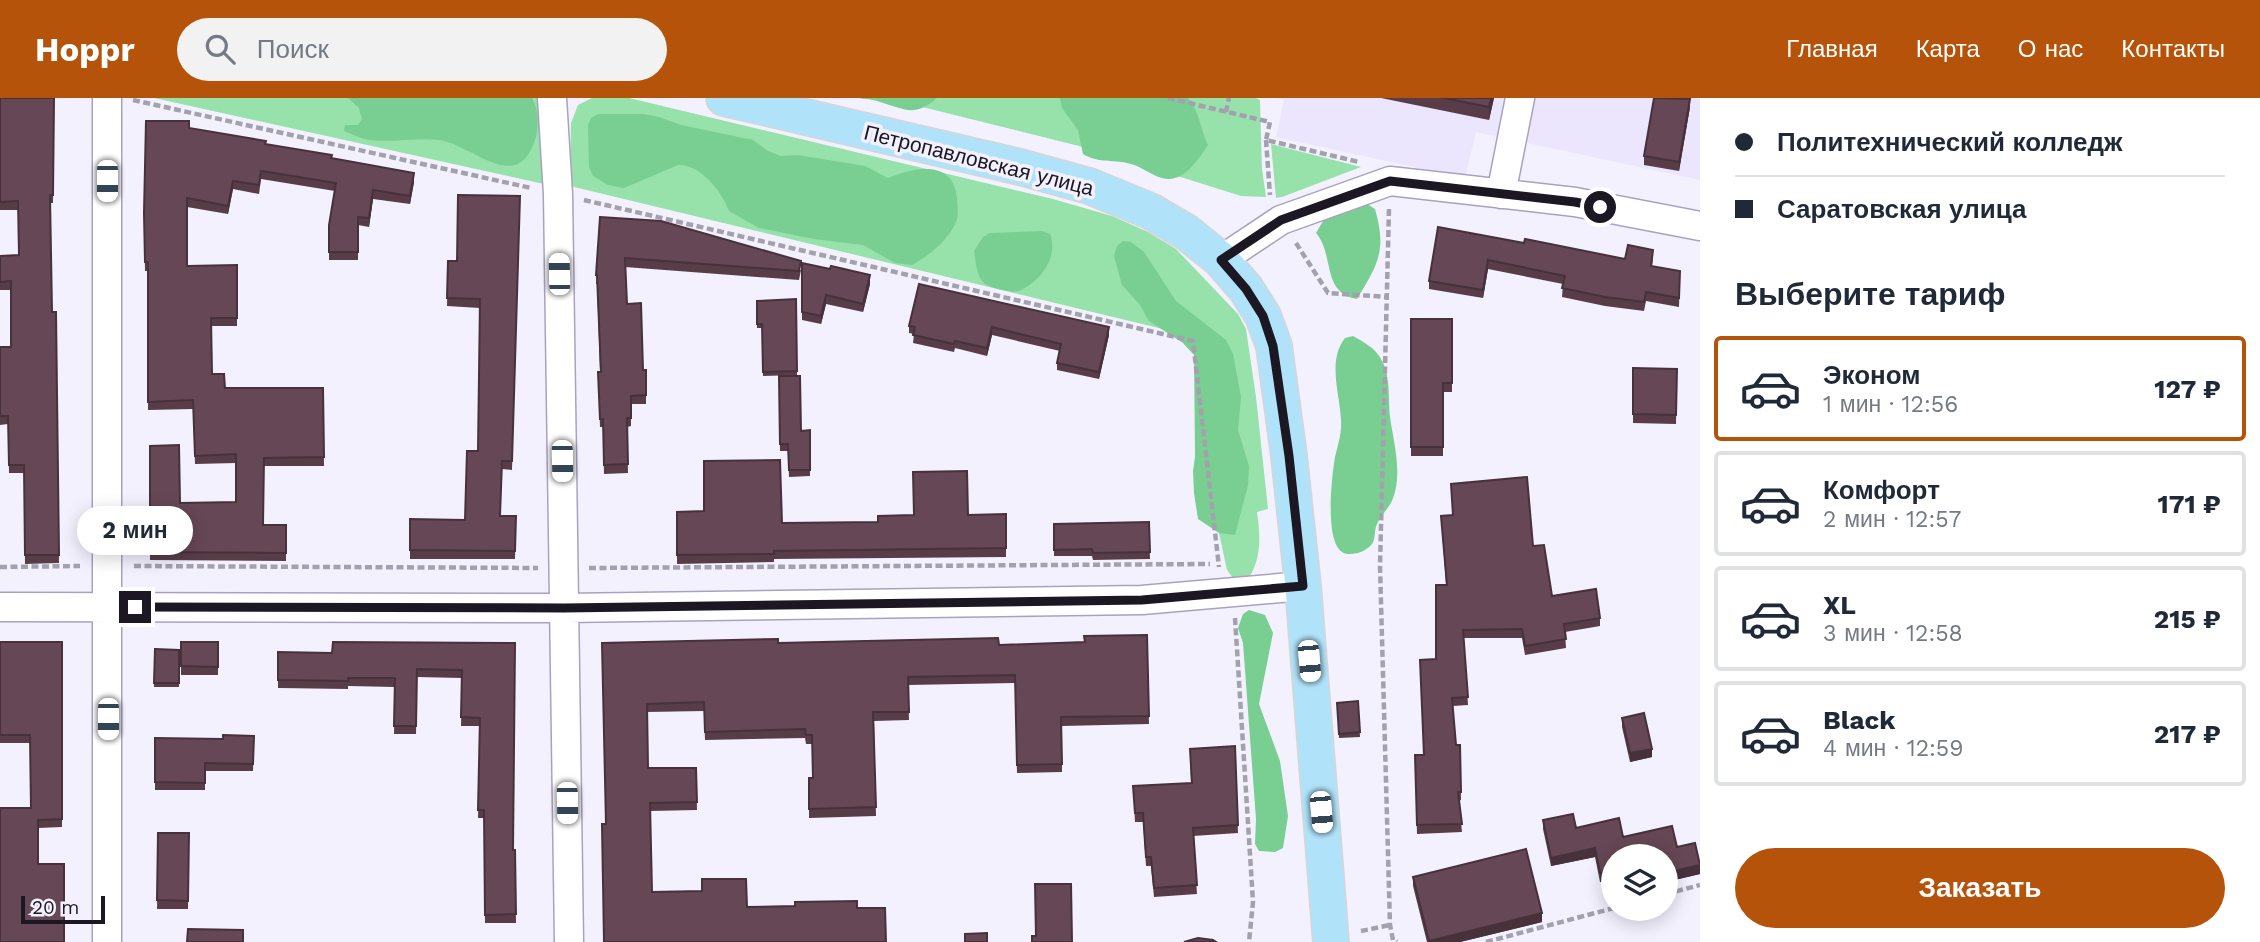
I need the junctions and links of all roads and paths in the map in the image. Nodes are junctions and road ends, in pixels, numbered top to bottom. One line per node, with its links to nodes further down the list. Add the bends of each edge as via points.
1 (107, 98): 15 (street)
2 (125, 98): 10 (path)
3 (552, 98): 10 (street)
4 (724, 98): 13 (main road, Петропавловская улица, via 1089,186 1150,211)
5 (1168, 98): 8 (path)
6 (1229, 98): 8 (path)
7 (1520, 98): 11 (street)
8 (1226, 112): 9 (path, via 1270,121 1266,141 1368,164)
9 (1390, 181): 11 (street); 13 (street, via 1281,220); 26 (path, via 1380,566)
10 (558, 194): 14 (path, via 1193,341); 17 (street)
11 (1501, 194): 12 (street, via 1575,202)
12 (1700, 226)
13 (1221, 260): 18 (main road, Петропавловская улица, via 1263,316 1273,346)
14 (1218, 564): 17 (path); 19 (path)
15 (108, 566): 16 (path); 17 (path); 21 (street)
16 (0, 567)
17 (563, 568): 22 (street)
18 (1303, 586): 19 (street); 27 (main road, Петропавловская улица)
19 (1227, 593): 22 (street, via 1142,600); 30 (path, via 1235,617 1253,902)
20 (0, 607): 21 (street)
21 (108, 607): 22 (street); 28 (street)
22 (564, 608): 29 (street)
23 (1700, 886): 24 (path)
24 (1678, 891)
25 (1601, 911): 32 (path)
26 (1390, 925): 27 (path); 31 (path)
27 (1346, 937)
28 (107, 942)
29 (569, 942)
30 (1249, 942)
31 (1397, 942)
32 (1486, 942)

